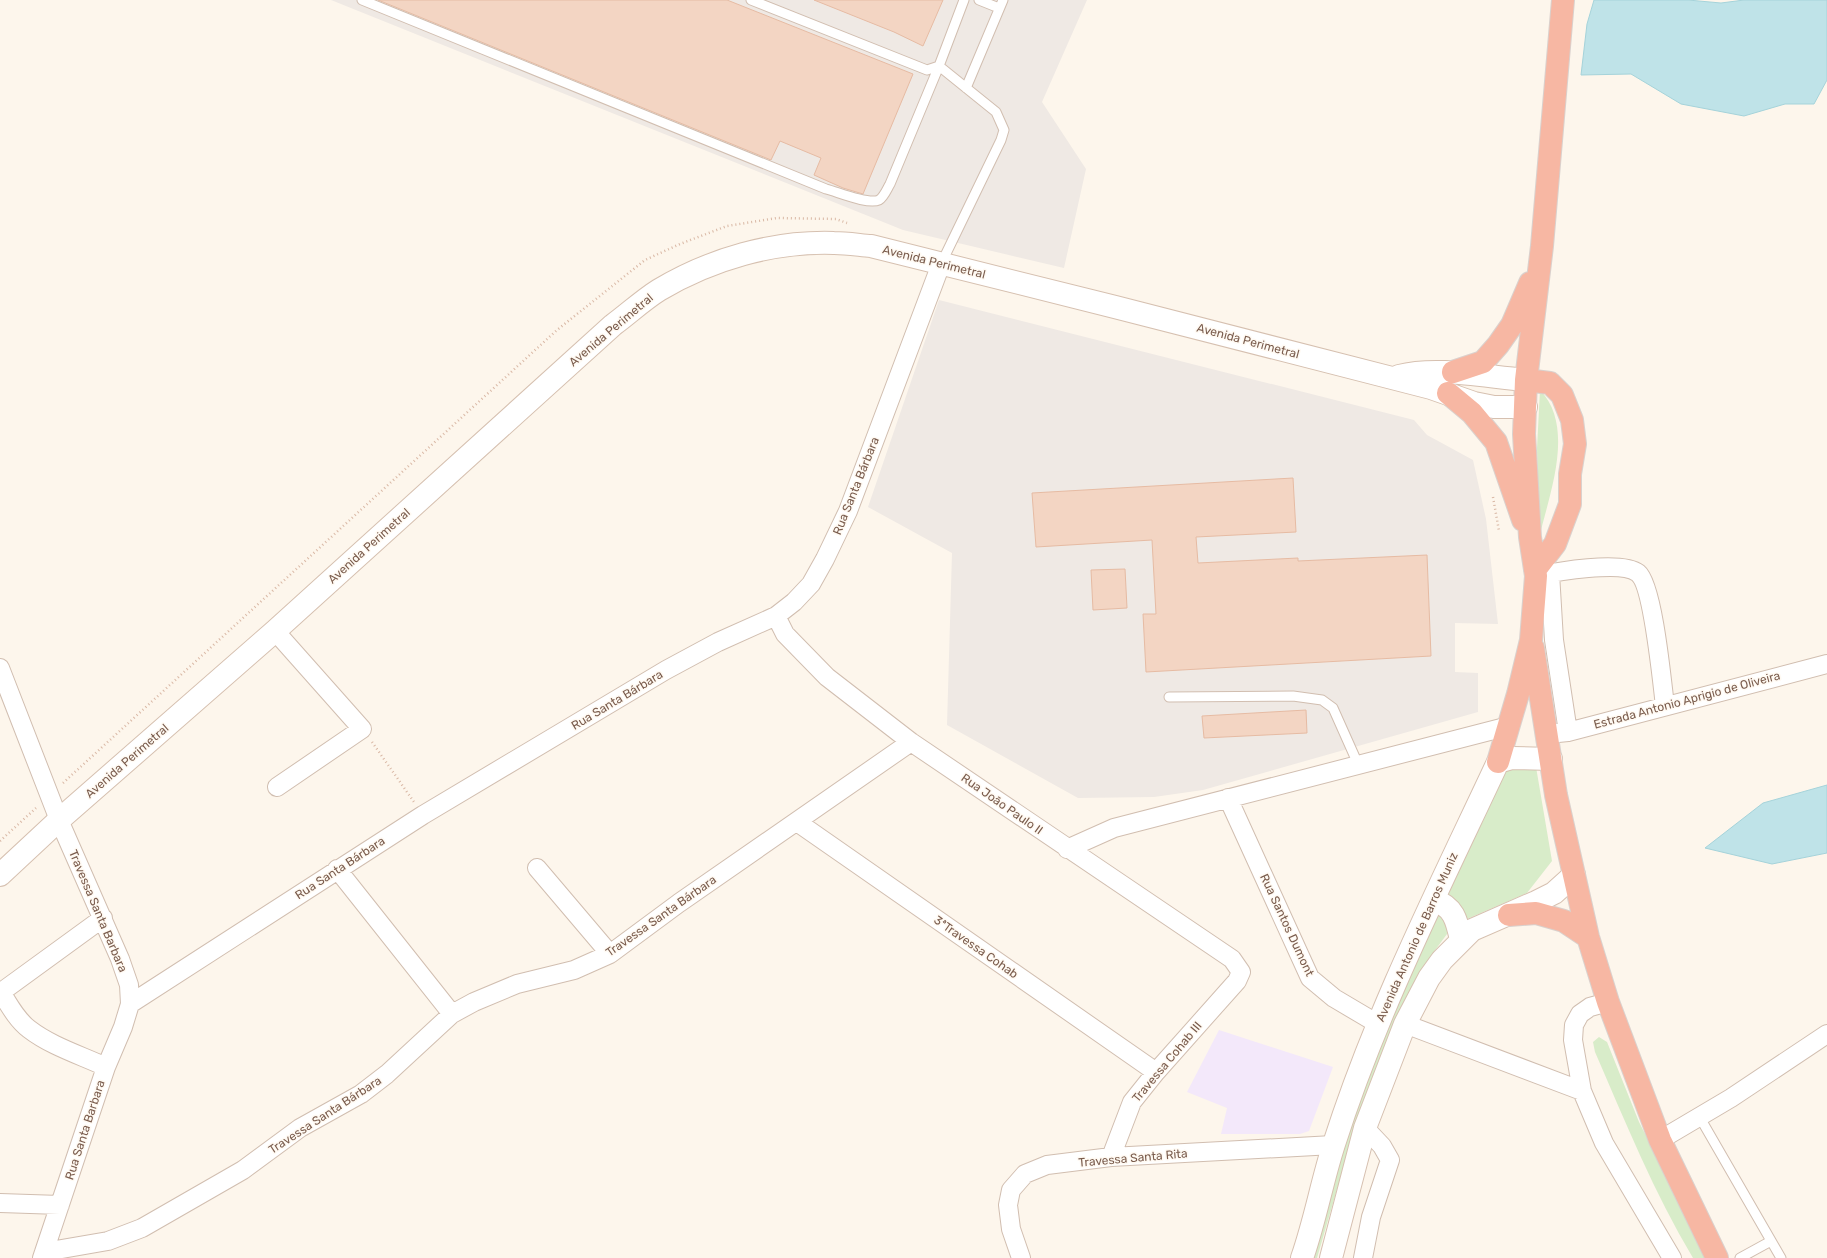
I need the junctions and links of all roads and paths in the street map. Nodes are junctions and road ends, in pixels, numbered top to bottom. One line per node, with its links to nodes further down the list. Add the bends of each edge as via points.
1 (362, 0): 7 (lane, via 826,189 868,201 883,197 890,184)
2 (751, 0): 7 (lane, via 927,70)
3 (964, 0): 7 (lane)
4 (979, 0): 6 (lane)
5 (1562, 0): 9 (highway)
6 (1001, 4): 8 (lane)
7 (939, 66): 8 (lane)
8 (966, 88): 10 (lane, via 996,112 1004,130)
9 (1542, 246): 11 (highway, via 1525,298 1512,325 1498,345 1483,362); 13 (highway)
10 (941, 264): 12 (main road, Avenida Perimetral); 20 (street, Rua Santa Bárbara, via 848,511 811,584); 21 (main road, Avenida Perimetral, via 871,246 834,243 789,246 741,254 700,268 658,291 586,349)
11 (1453, 372): 12 (main road, via 1414,372); 13 (main road)
12 (1390, 378): 14 (main road, Avenida Perimetral)
13 (1526, 380): 15 (highway); 19 (highway, via 1550,383 1562,395 1572,420 1575,444 1570,474 1570,504 1555,544)
14 (1448, 393): 15 (main road, Avenida Perimetral, via 1494,407); 18 (highway, via 1472,413 1496,442 1514,500)
15 (1526, 407): 18 (highway, via 1524,434)
16 (1492, 495): 17 (path)
17 (1499, 531)
18 (1530, 537): 19 (highway)
19 (1540, 573): 22 (highway); 26 (street, via 1598,567 1624,568 1637,572 1644,582 1650,606); 29 (street, via 1554,640)
20 (776, 616): 30 (street, Rua João Paulo II, via 785,634 827,677); 36 (street, Rua Santa Bárbara, via 718,642 666,670)
21 (274, 631): 28 (street); 37 (main road, Avenida Perimetral)
22 (1531, 640): 27 (highway); 29 (highway)
23 (1827, 664): 26 (street, Estrada Antonio Aprigio de Oliveira)
24 (0, 668): 37 (street, Travessa Santa Barbara)
25 (1169, 697): 33 (lane, via 1293,696 1322,700 1333,708)
26 (1665, 706): 29 (street, Estrada Antonio Aprigio de Oliveira)
27 (1509, 726): 32 (highway); 33 (street)
28 (362, 729): 34 (street); 36 (path)
29 (1558, 733): 31 (highway)
30 (911, 742): 38 (street, Travessa Santa Bárbara); 39 (street, Rua João Paulo II)
31 (1551, 759): 32 (main road, via 1512,758); 42 (highway, via 1556,795)
32 (1498, 762): 44 (main road, Avenida Antonio de Barros Muniz)
33 (1358, 764): 35 (street)
34 (277, 788)
35 (1228, 798): 39 (street, via 1114,828); 55 (street, Rua Santos Dumont, via 1310,978 1334,998)
36 (423, 815): 41 (street, Rua Santa Bárbara)
37 (59, 820): 43 (main road, Avenida Perimetral); 46 (street, Travessa Santa Barbara)
38 (797, 822): 49 (street, Travessa Santa Bárbara); 59 (street, 3ªTravessa Cohab)
39 (1067, 849): 50 (street, Rua João Paulo II, via 1232,959 1241,972)
40 (538, 868): 49 (street)
41 (337, 870): 53 (street, Rua Santa Bárbara); 54 (street)
42 (1574, 874): 45 (main road, Avenida Antonio de Barros Muniz, via 1554,893); 47 (highway)
43 (0, 875)
44 (1433, 900): 48 (main road, via 1451,910); 55 (main road, Avenida Antonio de Barros Muniz, via 1396,978)
45 (1509, 915): 47 (highway, via 1536,913 1564,921); 48 (main road, Avenida Antonio de Barros Muniz, via 1472,930)
46 (103, 918): 51 (street); 53 (street, Travessa Santa Barbara, via 120,959 128,985)
47 (1588, 937): 52 (highway)
48 (1461, 940): 56 (main road, Avenida Antonio de Barros Muniz, via 1429,978)
49 (610, 954): 54 (street, Travessa Santa Bárbara, via 574,970 517,984)
50 (1240, 976): 59 (street, Travessa Cohab III)
51 (0, 992): 58 (street, via 13,1012 28,1028 51,1043)
52 (1608, 1002): 60 (street, via 1580,1014 1574,1025 1573,1040); 63 (highway)
53 (130, 1004): 58 (street, Rua Santa Barbara)
54 (452, 1014): 69 (street, Travessa Santa Bárbara, via 387,1074 361,1094 300,1128 243,1170 142,1228 108,1241)
55 (1378, 1024): 64 (main road, Avenida Antonio de Barros Muniz)
56 (1405, 1024): 60 (street); 62 (main road, Avenida Antonio de Barros Muniz)
57 (1827, 1034): 61 (street, via 1731,1098)
58 (106, 1067): 67 (street, Rua Santa Barbara)
59 (1156, 1072): 65 (street, Travessa Cohab III, via 1132,1102)
60 (1582, 1091): 74 (street, via 1604,1143)
61 (1699, 1116): 63 (street); 68 (lane)
62 (1365, 1128): 72 (main road, Avenida Antonio de Barros Muniz); 73 (street, via 1382,1146 1390,1160 1372,1217)
63 (1660, 1140): 75 (highway)
64 (1333, 1145): 65 (street, Travessa Santa Rita); 71 (main road, Avenida Antonio de Barros Muniz)
65 (1111, 1157): 70 (street, Travessa Santa Rita, via 1047,1165 1025,1174 1011,1190 1008,1205 1011,1229)
66 (0, 1203): 67 (street)
67 (60, 1205): 69 (street, Rua Santa Barbara)
68 (1771, 1241): 76 (lane); 77 (lane)
69 (43, 1255)
70 (1021, 1258)
71 (1302, 1258)
72 (1331, 1258)
73 (1363, 1258)
74 (1672, 1258)
75 (1717, 1258)
76 (1740, 1258)
77 (1781, 1258)

